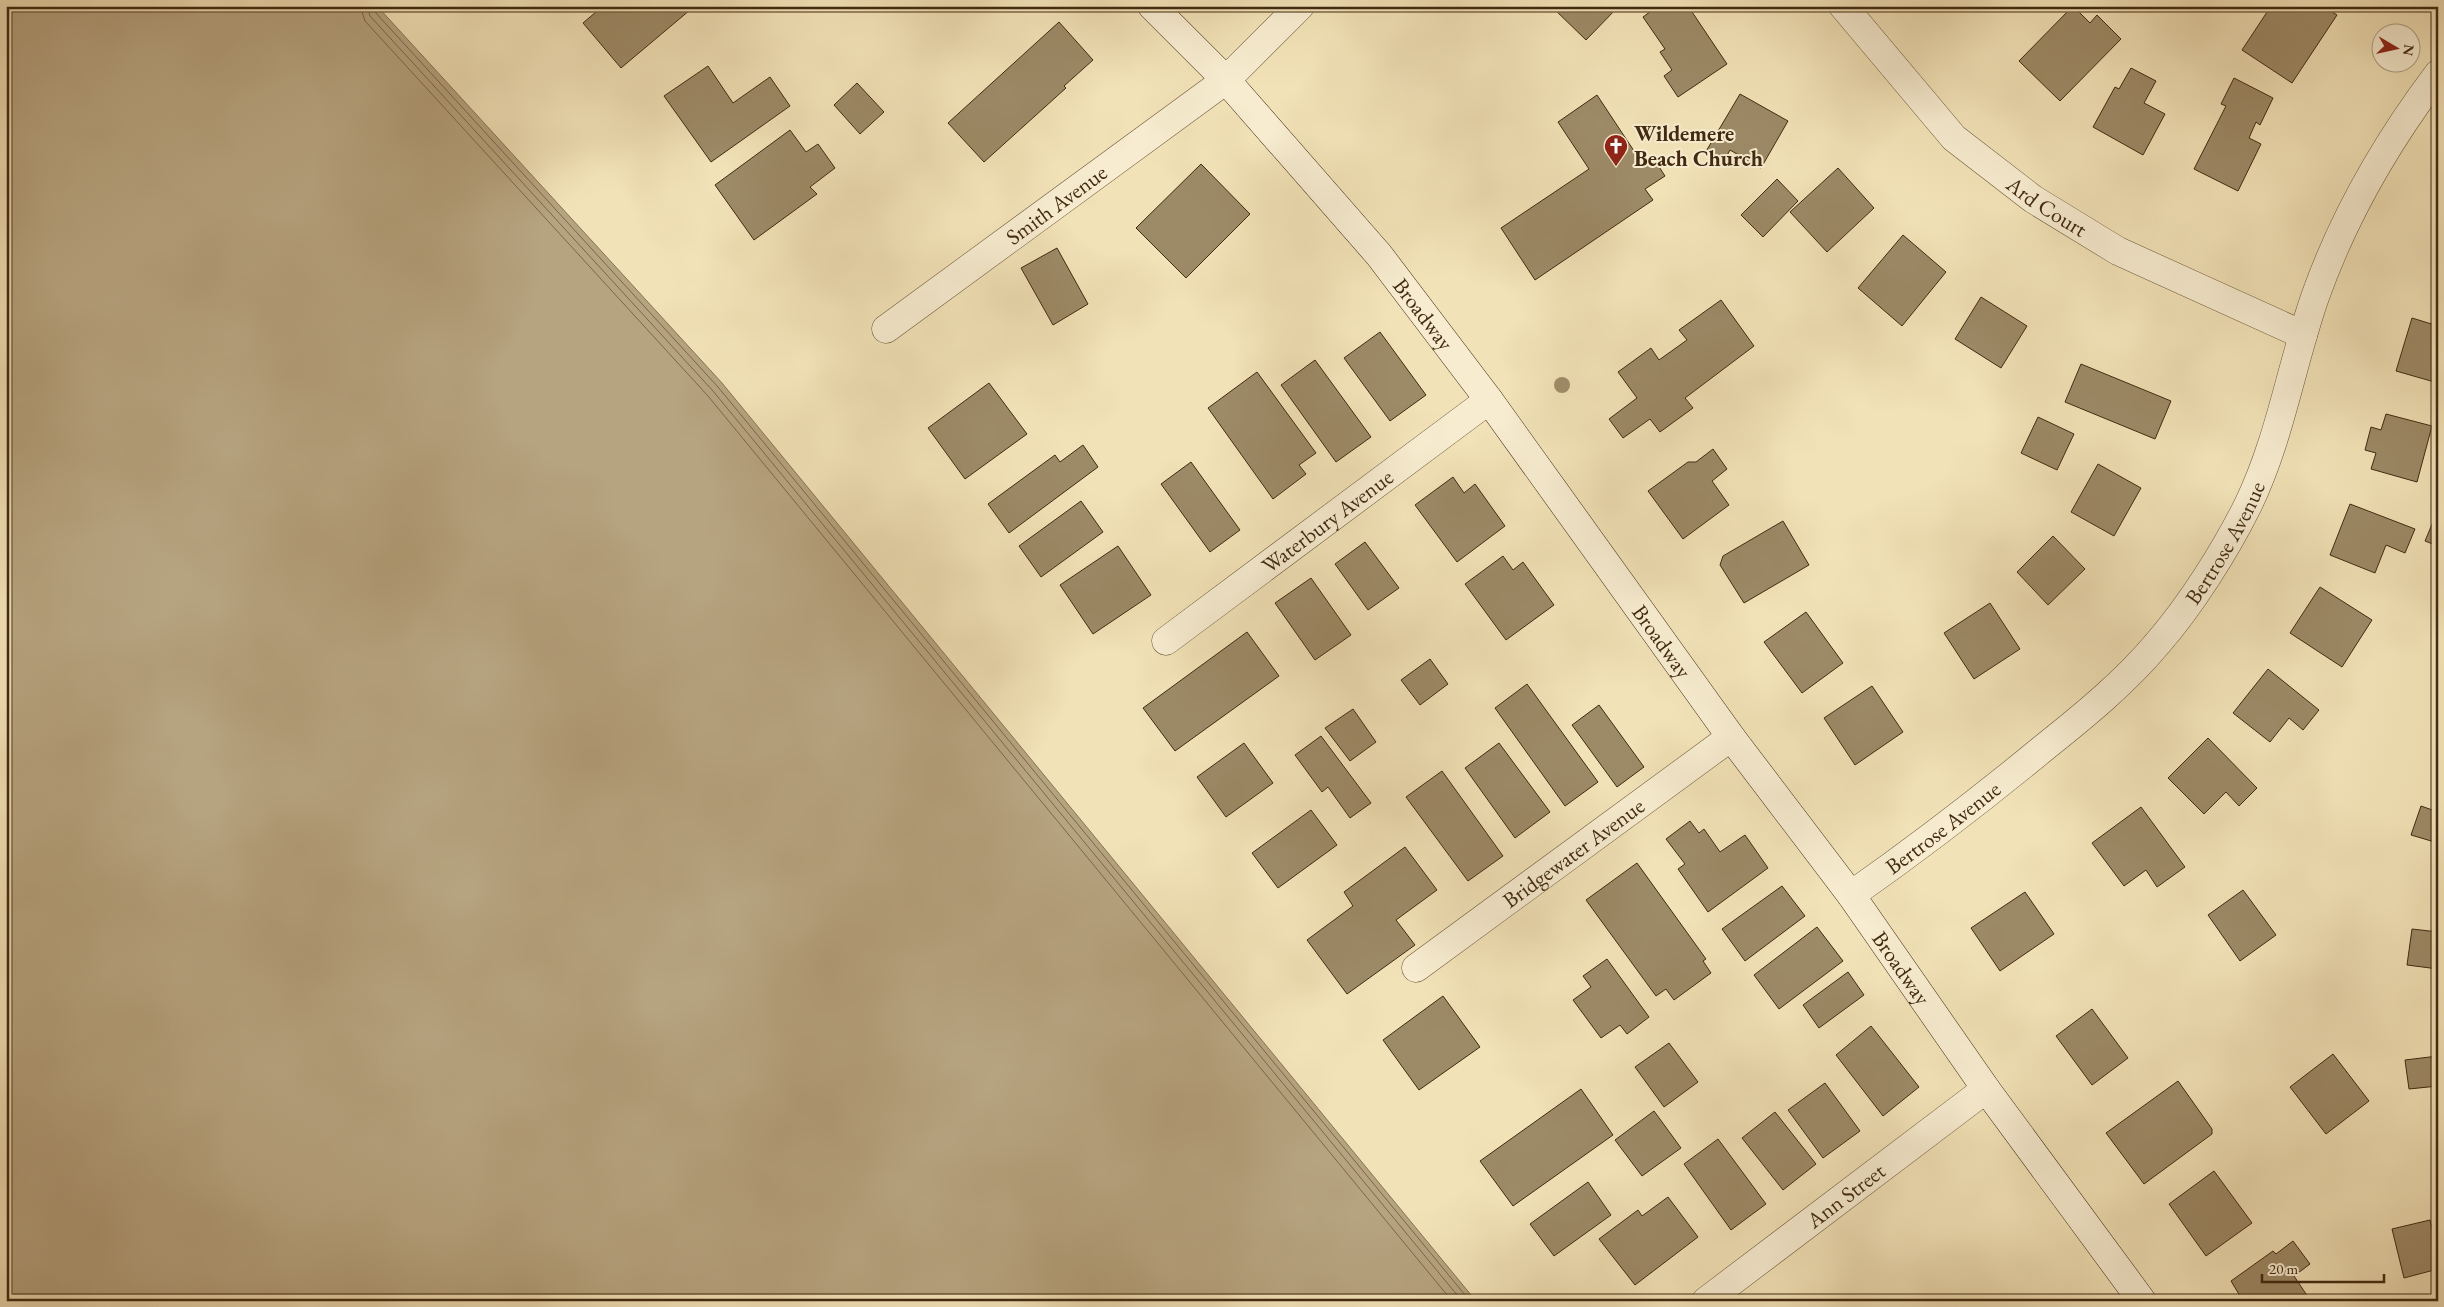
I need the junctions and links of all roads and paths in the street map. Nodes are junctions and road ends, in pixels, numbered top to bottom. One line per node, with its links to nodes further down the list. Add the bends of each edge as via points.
1 (1152, 6): 5 (street, Broadway)
2 (1300, 6): 5 (street, Smith Avenue)
3 (1843, 6): 7 (street, Ard Court, via 1954,138 2033,200 2118,250)
4 (2438, 74): 7 (street, Bertrose Avenue, via 2373,168 2331,254)
5 (1226, 80): 6 (street, Smith Avenue); 8 (street, Broadway, via 1379,255)
6 (886, 328)
7 (2303, 335): 11 (street, Bertrose Avenue, via 2271,451 2249,504 2222,553 2158,644 2115,688 2026,763)
8 (1489, 400): 9 (street, Waterbury Avenue); 10 (street, Broadway)
9 (1166, 641)
10 (1731, 737): 11 (street, Broadway); 12 (street, Bridgewater Avenue)
11 (1851, 895): 13 (street, Broadway)
12 (1416, 968)
13 (1986, 1089): 14 (street, Ann Street); 15 (street, Broadway)
14 (1706, 1301)
15 (2142, 1301)

